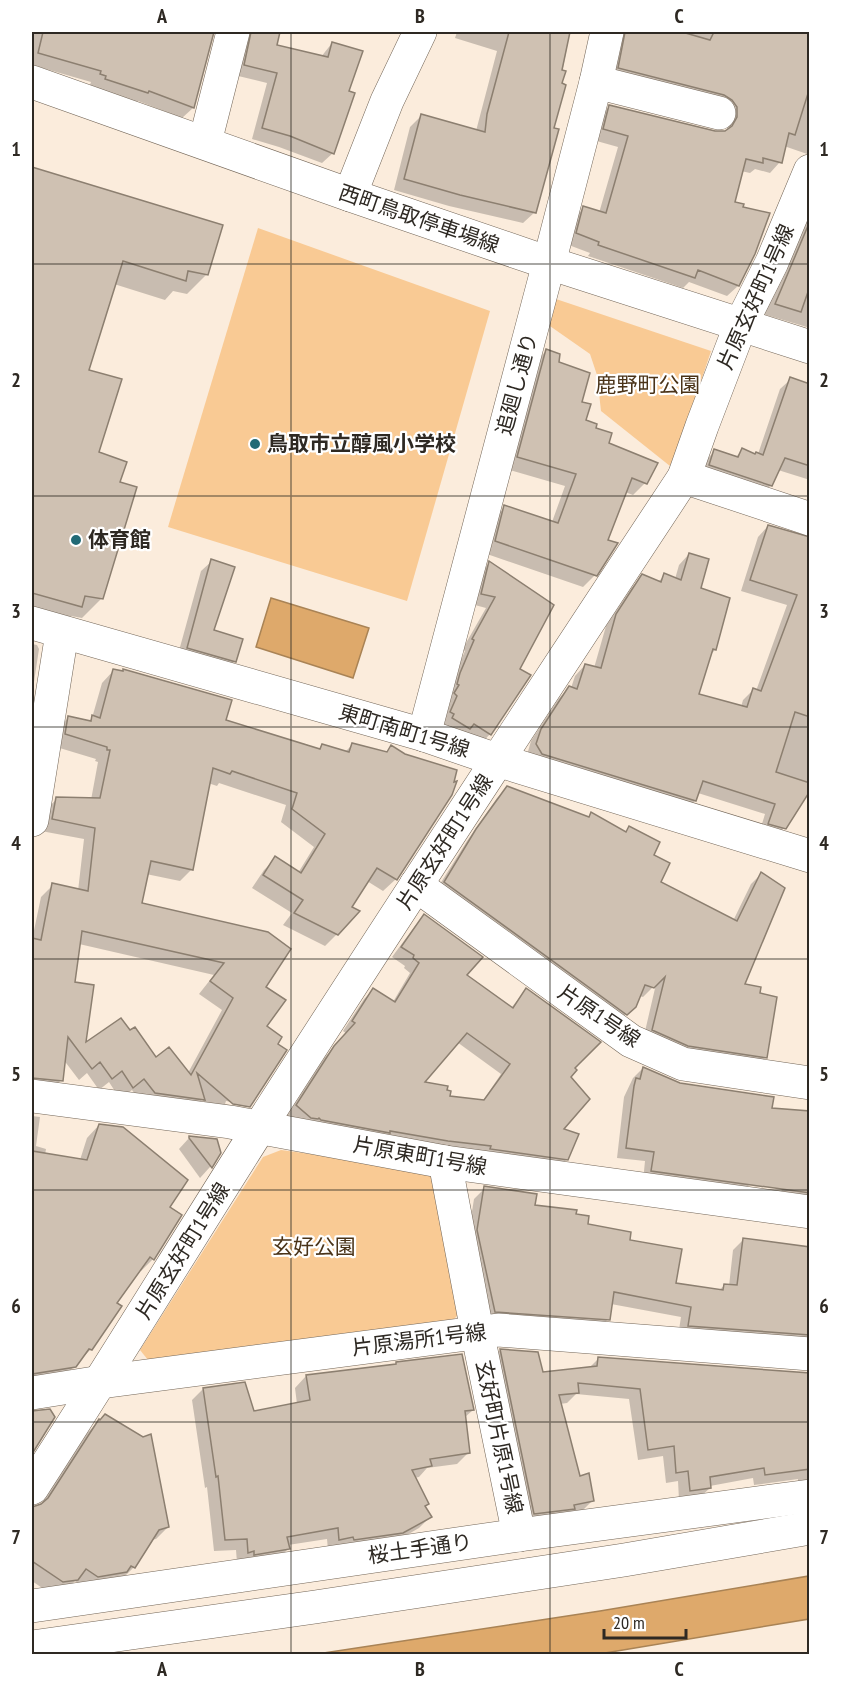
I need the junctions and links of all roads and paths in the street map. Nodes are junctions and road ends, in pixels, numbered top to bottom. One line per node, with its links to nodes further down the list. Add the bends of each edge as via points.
1 (233, 32): 7 (street)
2 (420, 32): 9 (street, via 387,101)
3 (607, 32): 5 (street, 追廻し通り)
4 (32, 82): 7 (street, 西町鳥取停車場線)
5 (596, 82): 6 (street); 10 (street, 追廻し通り)
6 (719, 113)
7 (205, 142): 9 (street, 西町鳥取停車場線)
8 (810, 171): 11 (street, 片原玄好町1号線)
9 (350, 195): 10 (street, 西町鳥取停車場線)
10 (549, 263): 11 (street, 西町鳥取停車場線); 17 (street, 追廻し通り)
11 (741, 324): 12 (street, 西町鳥取停車場線); 13 (street, 片原玄好町1号線)
12 (810, 347)
13 (684, 477): 14 (street); 18 (street, 片原玄好町1号線)
14 (810, 519)
15 (32, 623): 16 (street, 東町南町1号線)
16 (62, 633): 17 (street, 東町南町1号線); 19 (street)
17 (424, 735): 18 (street, 東町南町1号線)
18 (498, 760): 20 (street, 東町南町1号線); 21 (street, 片原玄好町1号線)
19 (32, 820)
20 (810, 856)
21 (416, 885): 22 (street, 片原1号線, via 631,1041 683,1064); 24 (street, 片原玄好町1号線)
22 (810, 1083)
23 (32, 1096): 24 (street, 片原東町1号線)
24 (260, 1127): 25 (street, 片原東町1号線); 29 (street, 片原玄好町1号線)
25 (445, 1162): 26 (street, 片原東町1号線); 27 (street, 玄好町片原1号線)
26 (810, 1212)
27 (477, 1331): 28 (street, 片原湯所1号線); 29 (street, 片原湯所1号線); 34 (street, 玄好町片原1号線)
28 (810, 1354)
29 (101, 1382): 30 (street, 片原湯所1号線); 31 (street, 片原玄好町1号線)
30 (32, 1393)
31 (32, 1488)
32 (810, 1496): 34 (street, 桜土手通り)
33 (810, 1528): 34 (street)
34 (531, 1555): 35 (street, 桜土手通り); 36 (street, via 315,1607)
35 (32, 1606)
36 (32, 1647)

